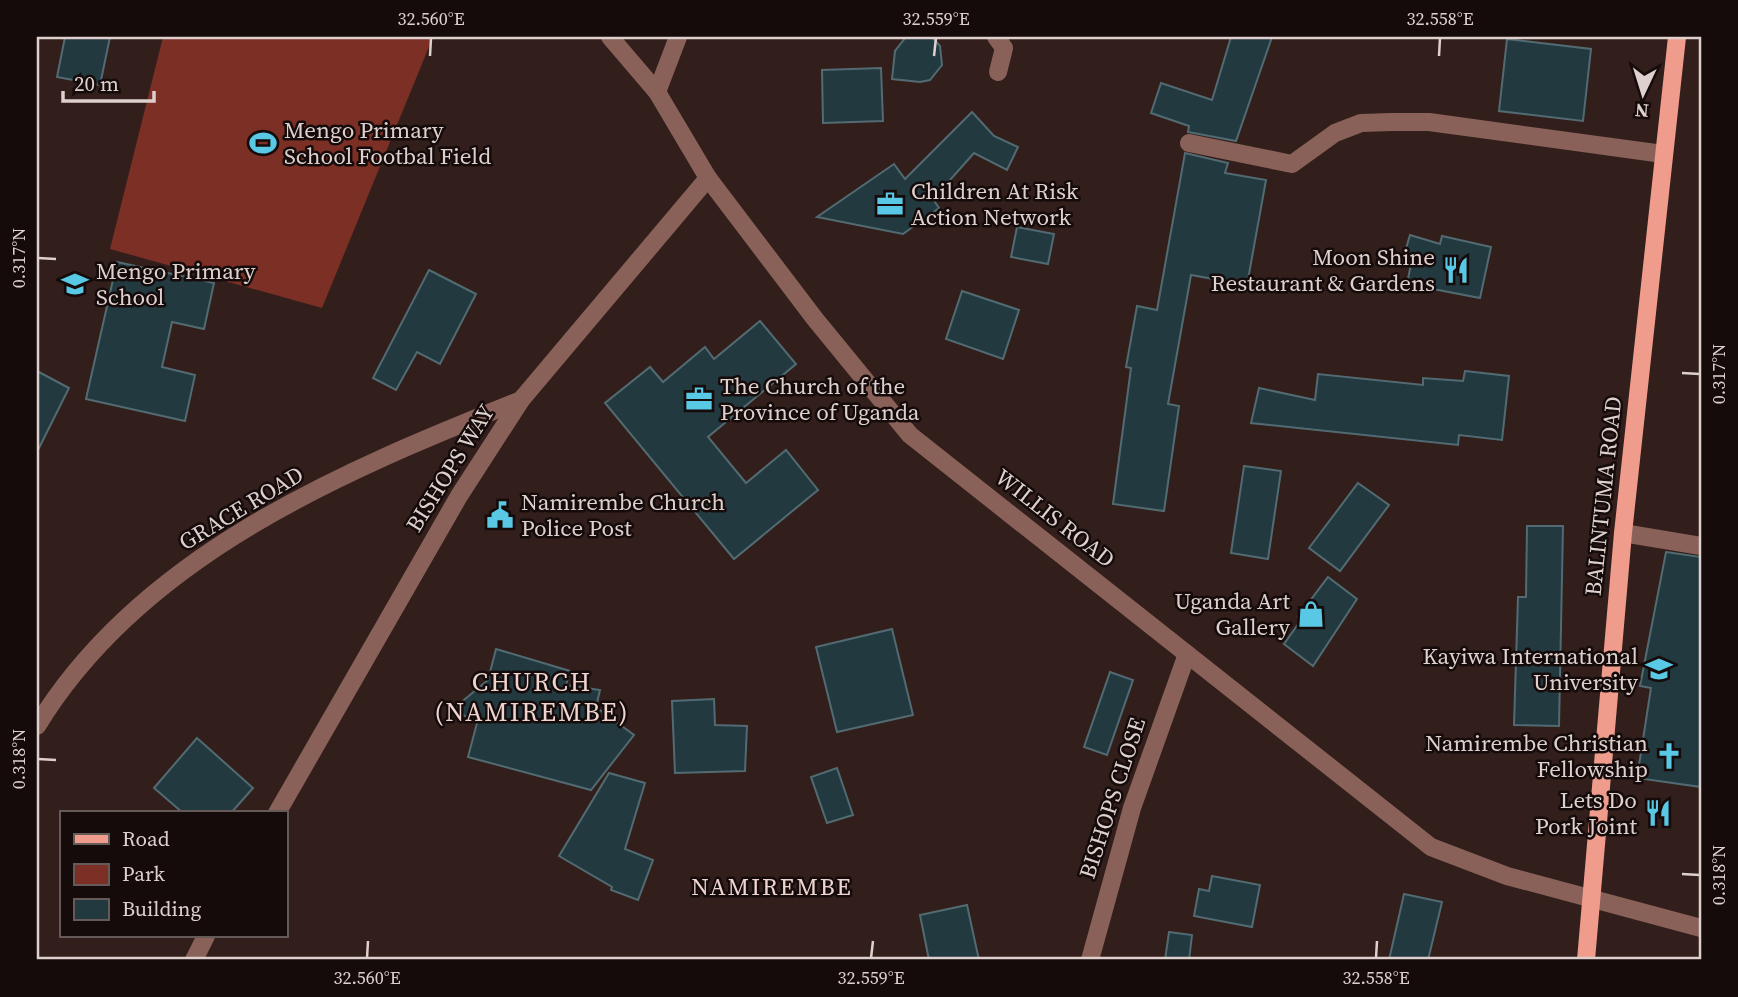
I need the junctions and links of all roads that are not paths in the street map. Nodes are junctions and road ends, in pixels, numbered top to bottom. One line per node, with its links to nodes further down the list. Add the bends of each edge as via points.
1 (610, 37): 6 (street, WILLIS ROAD)
2 (678, 37): 6 (street)
3 (996, 37): 5 (street, via 1004,48)
4 (1677, 37): 8 (main road, BALINTUMA ROAD)
5 (998, 72)
6 (657, 92): 9 (street, WILLIS ROAD)
7 (1189, 143): 8 (street, via 1293,164 1335,133 1361,123 1429,122)
8 (1663, 154): 11 (main road, BALINTUMA ROAD)
9 (708, 178): 10 (street, BISHOPS WAY); 13 (street, WILLIS ROAD, via 815,320 911,435)
10 (521, 400): 14 (street, GRACE ROAD, via 344,475 160,587 100,639); 15 (street, BISHOPS WAY, via 459,496)
11 (1623, 533): 12 (street); 16 (main road, BALINTUMA ROAD)
12 (1701, 546)
13 (1187, 653): 16 (street, WILLIS ROAD, via 1431,847 1507,876); 21 (street, BISHOPS CLOSE, via 1132,808)
14 (37, 726)
15 (278, 811)
16 (1589, 897): 17 (street, WILLIS ROAD); 19 (main road, BALINTUMA ROAD)
17 (1701, 928)
18 (206, 937): 20 (street)
19 (1587, 957)
20 (194, 960)
21 (1090, 960)

